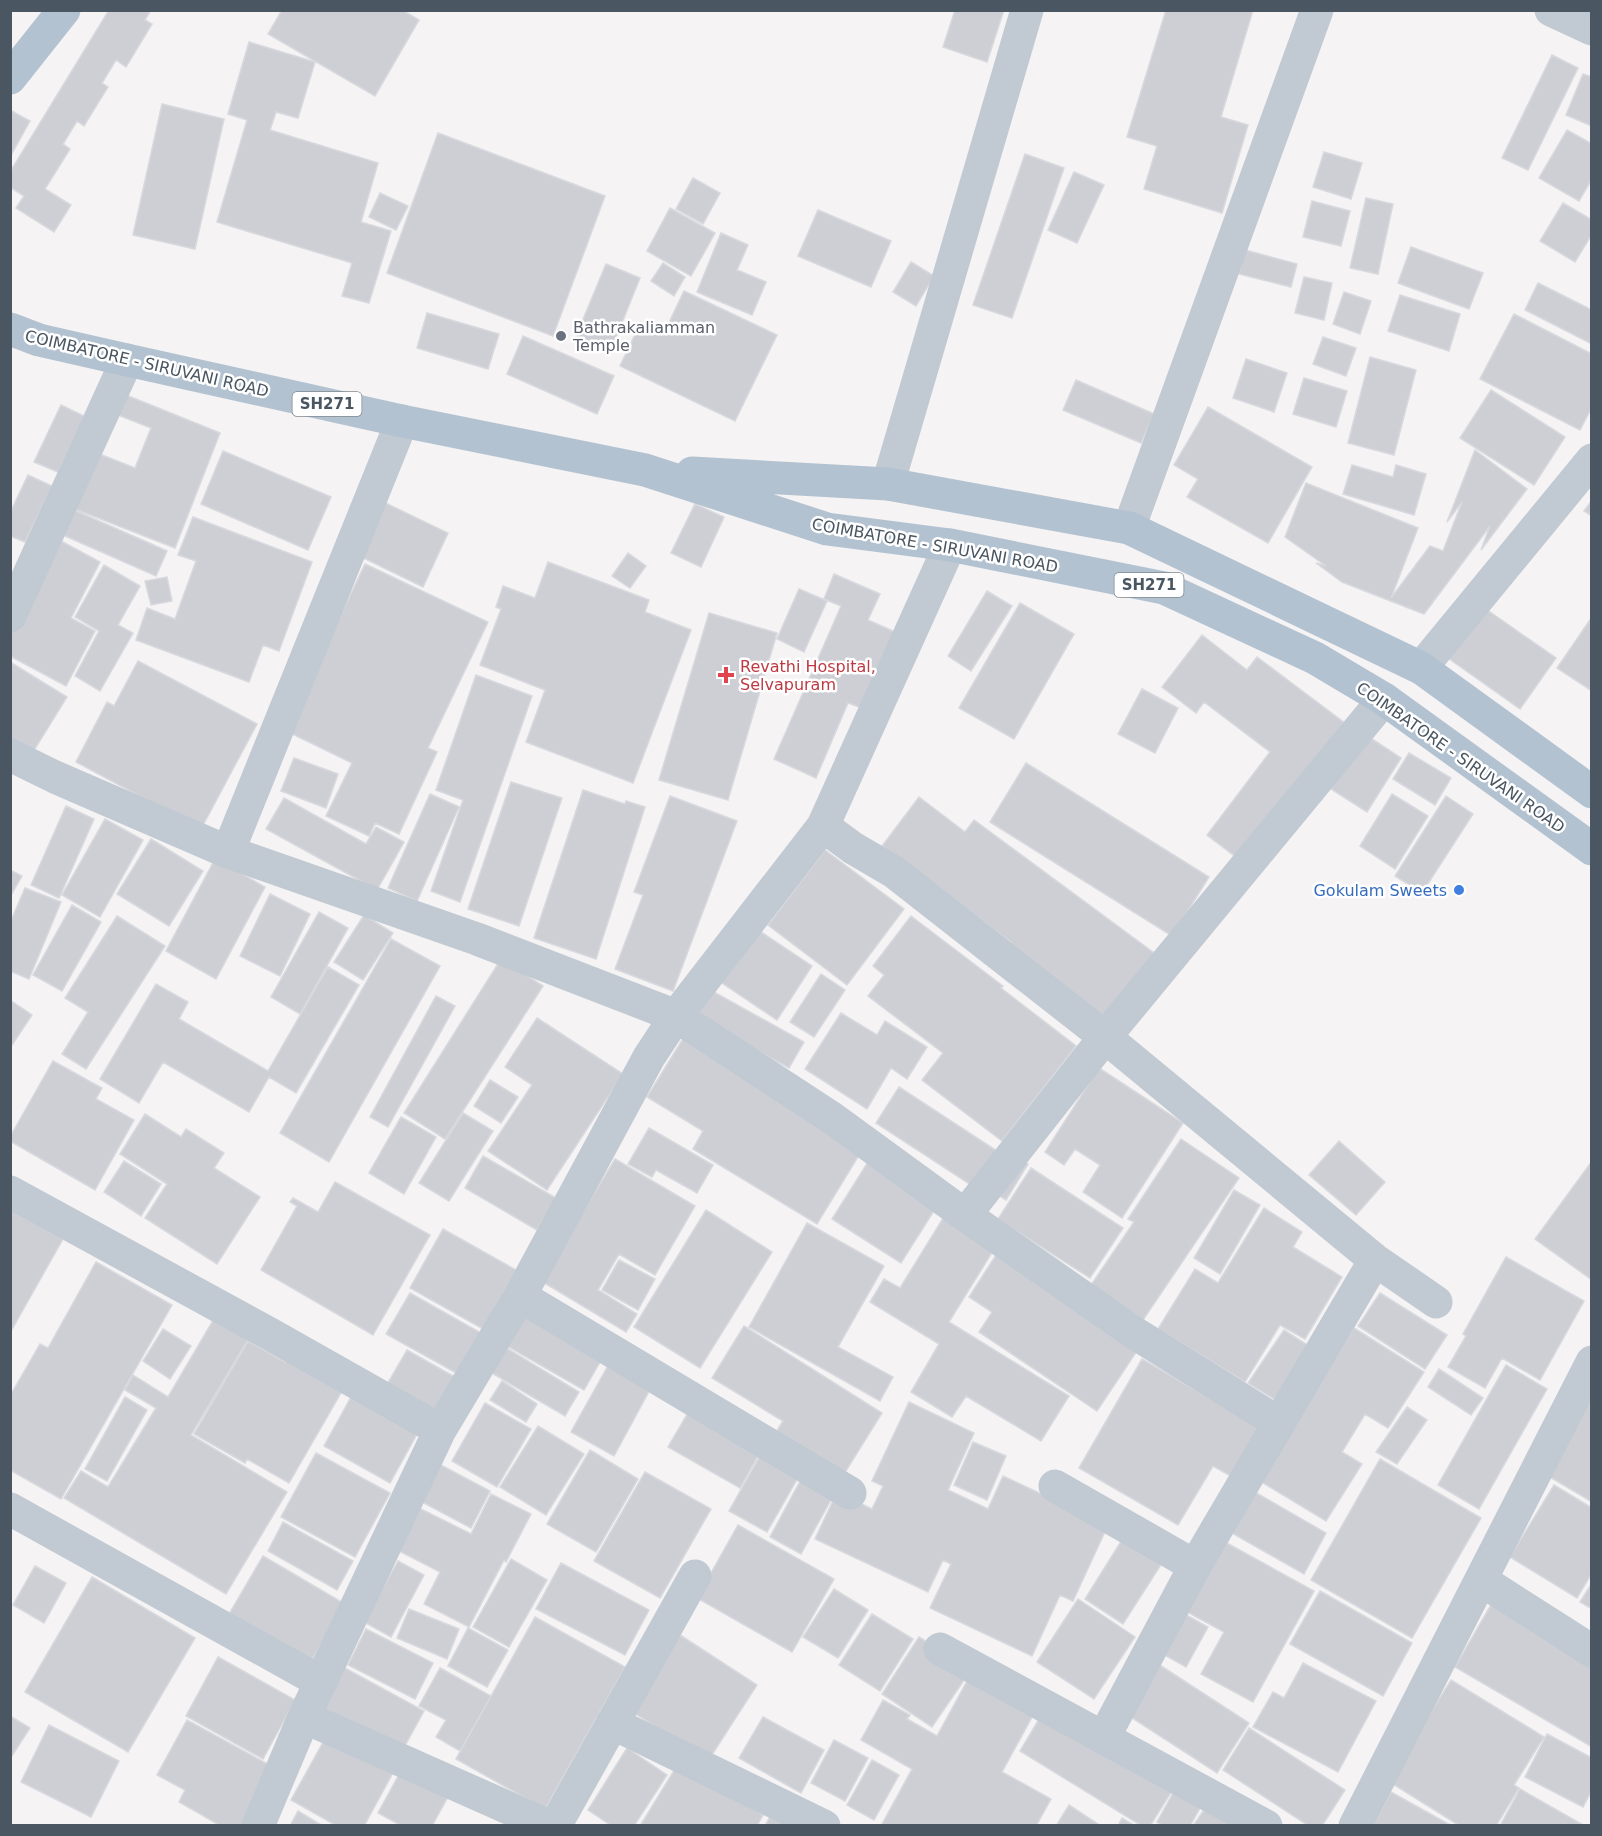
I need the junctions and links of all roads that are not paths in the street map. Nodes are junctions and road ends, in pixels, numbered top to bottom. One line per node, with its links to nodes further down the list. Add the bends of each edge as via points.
1 (64, 10): 6 (main road)
2 (1028, 10): 12 (street)
3 (1317, 10): 13 (street)
4 (1551, 10): 5 (street)
5 (1591, 28)
6 (10, 78)
7 (10, 329): 8 (main road, COIMBATORE - SIRUVANI ROAD / SH271, via 39,340)
8 (127, 360): 9 (main road, COIMBATORE - SIRUVANI ROAD / SH271); 15 (street)
9 (402, 421): 11 (main road, COIMBATORE - SIRUVANI ROAD / SH271); 22 (street)
10 (1592, 460): 16 (street)
11 (645, 470): 12 (main road); 14 (main road, COIMBATORE - SIRUVANI ROAD / SH271, via 826,529)
12 (888, 484): 13 (main road)
13 (1129, 528): 16 (main road)
14 (950, 545): 17 (main road, COIMBATORE - SIRUVANI ROAD / SH271, via 1164,588 1316,658); 20 (street)
15 (10, 616)
16 (1421, 668): 19 (main road)
17 (1384, 699): 21 (main road, COIMBATORE - SIRUVANI ROAD / SH271); 24 (street)
18 (10, 755): 22 (street)
19 (1592, 792)
20 (823, 826): 23 (street); 24 (street, via 894,872)
21 (1592, 849)
22 (228, 852): 23 (street, via 477,939)
23 (676, 1017): 26 (street, via 832,1118); 28 (street, via 649,1057)
24 (1105, 1037): 26 (street); 27 (street)
25 (10, 1192): 32 (street)
26 (965, 1215): 31 (street, via 1133,1332)
27 (1375, 1260): 29 (street); 31 (street)
28 (520, 1296): 32 (street); 34 (street)
29 (1436, 1302)
30 (1592, 1362): 38 (street)
31 (1279, 1423): 36 (street)
32 (440, 1430): 41 (street)
33 (1055, 1486): 36 (street)
34 (850, 1492)
35 (10, 1509): 41 (street)
36 (1195, 1566): 44 (street)
37 (695, 1576): 43 (street)
38 (1481, 1580): 40 (street); 50 (street)
39 (940, 1649): 44 (street)
40 (1592, 1651)
41 (321, 1682): 42 (street)
42 (304, 1718): 45 (street); 46 (street)
43 (612, 1723): 47 (street); 48 (street)
44 (1104, 1737): 49 (street)
45 (258, 1826)
46 (549, 1826)
47 (555, 1826)
48 (824, 1826)
49 (1266, 1826)
50 (1355, 1826)

